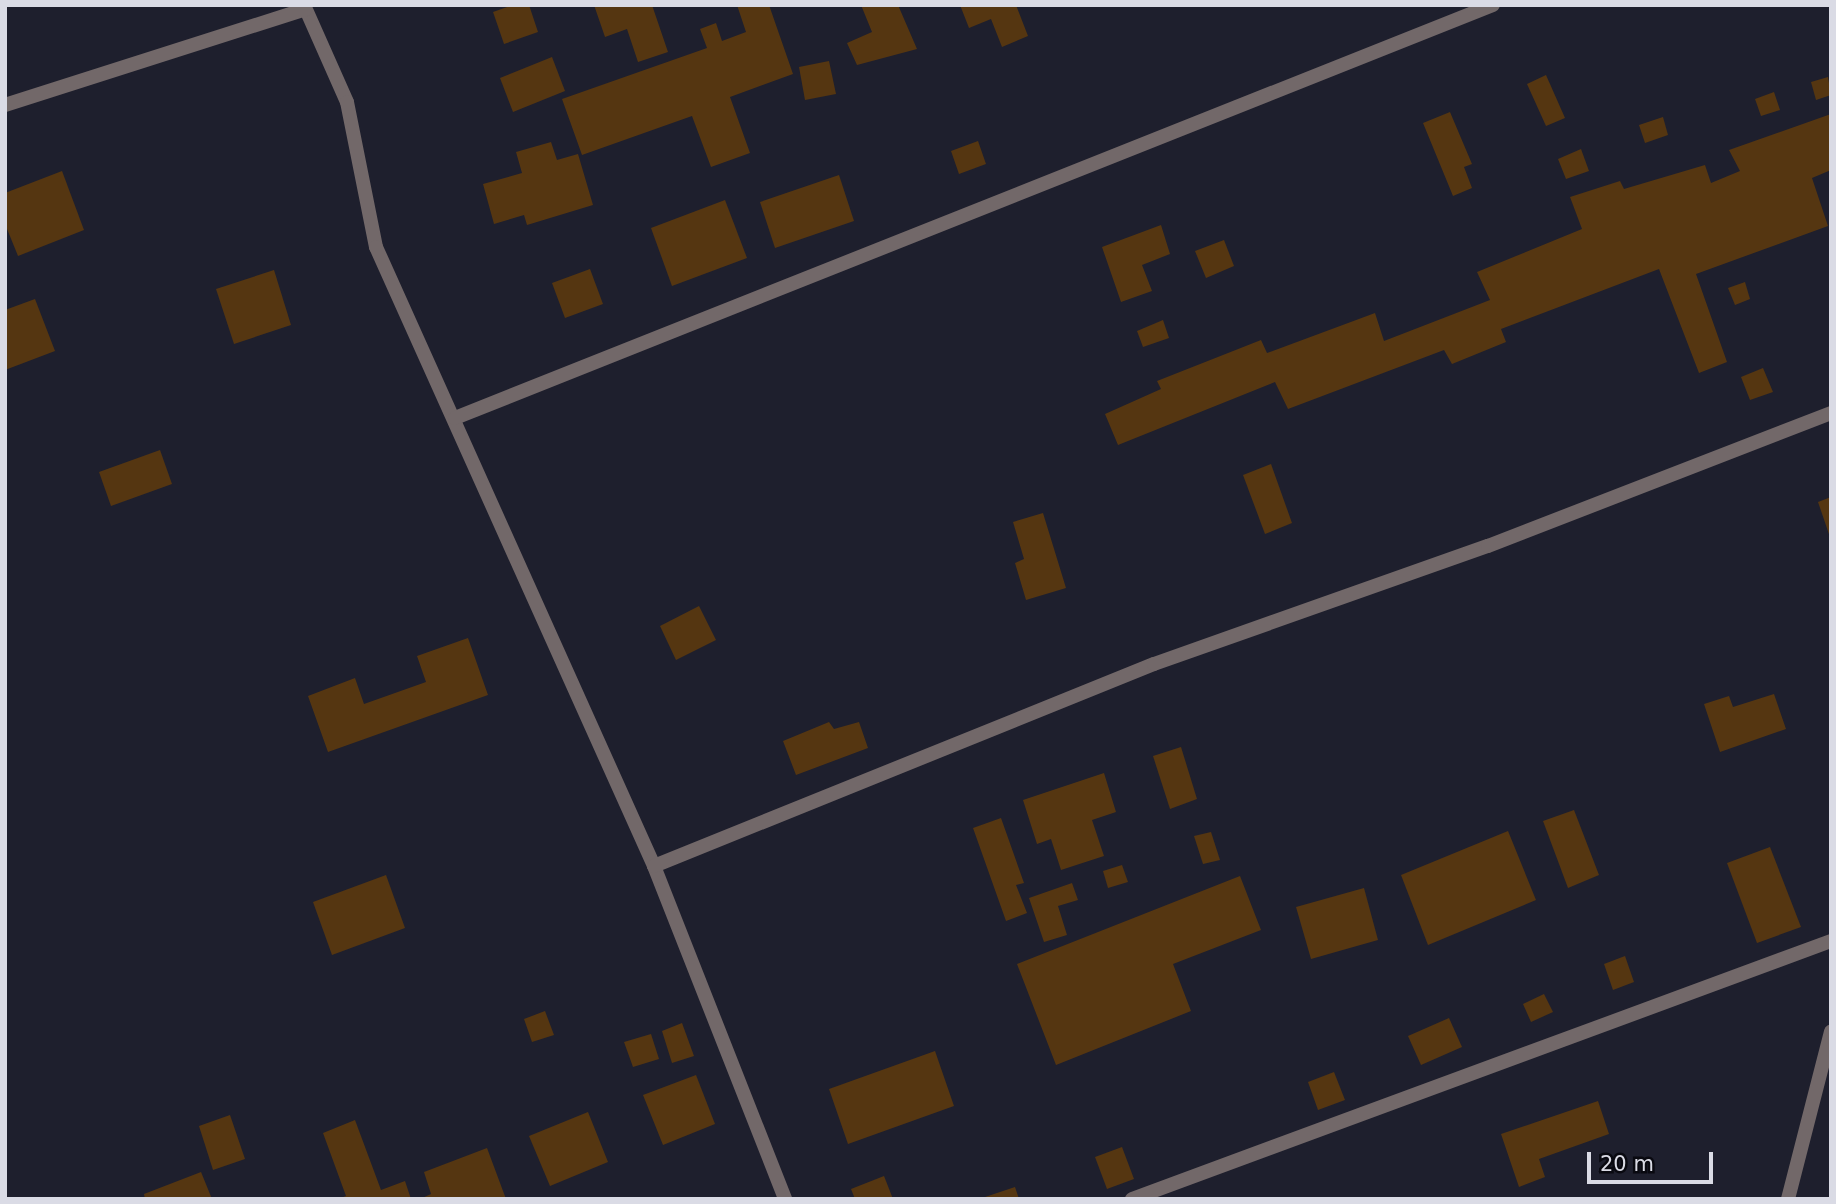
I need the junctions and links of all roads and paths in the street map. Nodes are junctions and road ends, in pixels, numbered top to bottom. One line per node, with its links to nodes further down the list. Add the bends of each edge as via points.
1 (1493, 5): 5 (street)
2 (305, 7): 3 (street); 5 (street, via 347,102 376,247)
3 (5, 105)
4 (1831, 413): 6 (street, via 1488,546 1154,664)
5 (455, 418): 6 (street)
6 (654, 866): 9 (street)
7 (1831, 942): 10 (street)
8 (1831, 1031): 11 (street)
9 (785, 1199)
10 (1132, 1199)
11 (1788, 1199)

